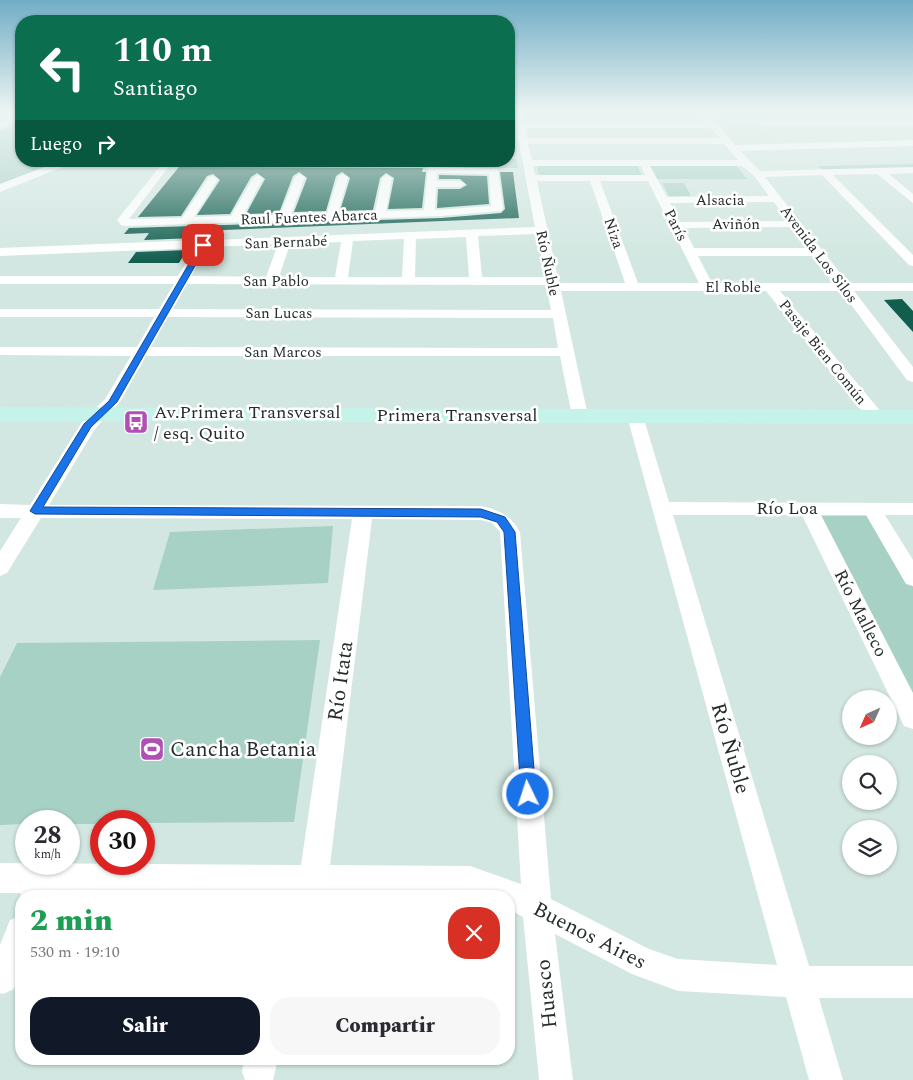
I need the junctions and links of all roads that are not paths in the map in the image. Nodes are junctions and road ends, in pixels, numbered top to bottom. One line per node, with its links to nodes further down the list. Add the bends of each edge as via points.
1 (528, 163): 2 (street); 16 (street, Río Ñuble)
2 (644, 163): 3 (street); 18 (street, París)
3 (744, 163): 11 (street, Avenida Los Silos)
4 (57, 167): 22 (street)
5 (164, 167): 31 (street, Raul Fuentes Abarca, via 122,220 130,224)
6 (433, 167): 20 (street)
7 (457, 167): 26 (street, Raul Fuentes Abarca, via 493,170 498,208 490,211)
8 (913, 170): 9 (street)
9 (880, 171): 10 (street); 25 (street)
10 (825, 173): 11 (street); 44 (street)
11 (758, 174): 23 (street, Avenida Los Silos)
12 (300, 177): 29 (street)
13 (344, 177): 28 (street)
14 (258, 178): 30 (street)
15 (387, 178): 27 (street)
16 (531, 178): 17 (street); 34 (street, Río Ñuble)
17 (594, 178): 18 (street); 52 (street, Niza)
18 (652, 178): 24 (street, París)
19 (213, 179): 31 (street)
20 (431, 184): 21 (street); 26 (street, via 434,200)
21 (460, 184)
22 (0, 188)
23 (777, 199): 24 (street, Alsacia); 32 (street, Avenida Los Silos)
24 (663, 200): 33 (street, París)
25 (913, 200)
26 (429, 212): 27 (street, Raul Fuentes Abarca)
27 (380, 214): 28 (street, Raul Fuentes Abarca)
28 (332, 216): 29 (street, Raul Fuentes Abarca)
29 (284, 218): 30 (street, Raul Fuentes Abarca)
30 (235, 220): 31 (street, Raul Fuentes Abarca)
31 (185, 222)
32 (796, 224): 33 (street, Aviñón); 43 (street, Avenida Los Silos)
33 (676, 225): 42 (street, París)
34 (542, 230): 35 (street, San Bernabé); 51 (street, Río Ñuble)
35 (472, 233): 36 (street, San Bernabé); 50 (street)
36 (410, 236): 37 (street, San Bernabé); 49 (street)
37 (347, 239): 39 (street, San Bernabé); 48 (street)
38 (206, 240): 39 (street, San Bernabé); 40 (street, San Bernabé); 46 (street)
39 (285, 242): 47 (street)
40 (35, 251): 41 (street, San Bernabé); 45 (street)
41 (0, 252)
42 (690, 252): 43 (street); 53 (street, París)
43 (818, 252): 55 (street, Avenida Los Silos)
44 (913, 262)
45 (4, 280): 46 (street, San Pablo)
46 (183, 280): 47 (street, San Pablo); 58 (street)
47 (271, 281): 48 (street, San Pablo)
48 (341, 281): 49 (street, San Pablo)
49 (408, 281): 50 (street, San Pablo)
50 (476, 281): 51 (street, San Pablo)
51 (553, 284): 52 (street, El Roble); 59 (street, Río Ñuble)
52 (633, 287): 53 (street, El Roble)
53 (708, 287): 54 (street, El Roble)
54 (770, 287): 55 (street, El Roble); 68 (street, Pasaje Bien Común)
55 (845, 287): 56 (street, El Roble); 63 (street, Avenida Los Silos)
56 (913, 287)
57 (0, 313): 58 (street, San Lucas)
58 (164, 313): 59 (street, San Lucas); 61 (street)
59 (559, 314): 62 (street, Río Ñuble)
60 (0, 351): 61 (street, San Marcos)
61 (142, 352): 62 (street, San Marcos); 65 (street, via 112,402)
62 (566, 352): 66 (street, Río Ñuble)
63 (913, 377)
64 (0, 414): 65 (main road, Primera Transversal)
65 (100, 414): 66 (main road, Primera Transversal); 75 (street, via 88,426)
66 (580, 416): 67 (main road, Primera Transversal)
67 (635, 416): 68 (main road, Primera Transversal); 70 (street, Río Ñuble)
68 (876, 417): 69 (main road, Primera Transversal)
69 (913, 417)
70 (662, 508): 71 (street, Río Loa); 88 (street, Río Ñuble)
71 (808, 508): 72 (street, Río Loa); 79 (street, Río Malleco)
72 (872, 509): 73 (street, Río Loa); 78 (street)
73 (913, 509)
74 (0, 510): 75 (street, Huasco)
75 (35, 511): 76 (street, Huasco); 77 (street)
76 (363, 511): 81 (street, Río Itata); 85 (street, Huasco, via 481,513 495,516 508,528)
77 (0, 568)
78 (913, 578)
79 (913, 718)
80 (0, 878): 82 (street, Buenos Aires)
81 (297, 886): 82 (street, Buenos Aires); 83 (street, Buenos Aires, via 470,881)
82 (38, 887)
83 (498, 890)
84 (515, 897): 85 (street, Buenos Aires)
85 (537, 908): 88 (street, Buenos Aires, via 643,963 669,972 697,977); 90 (street, Huasco)
86 (15, 947): 87 (street)
87 (3, 978)
88 (798, 982): 89 (street, Buenos Aires); 91 (street, Río Ñuble)
89 (913, 982)
90 (556, 1080)
91 (826, 1080)

